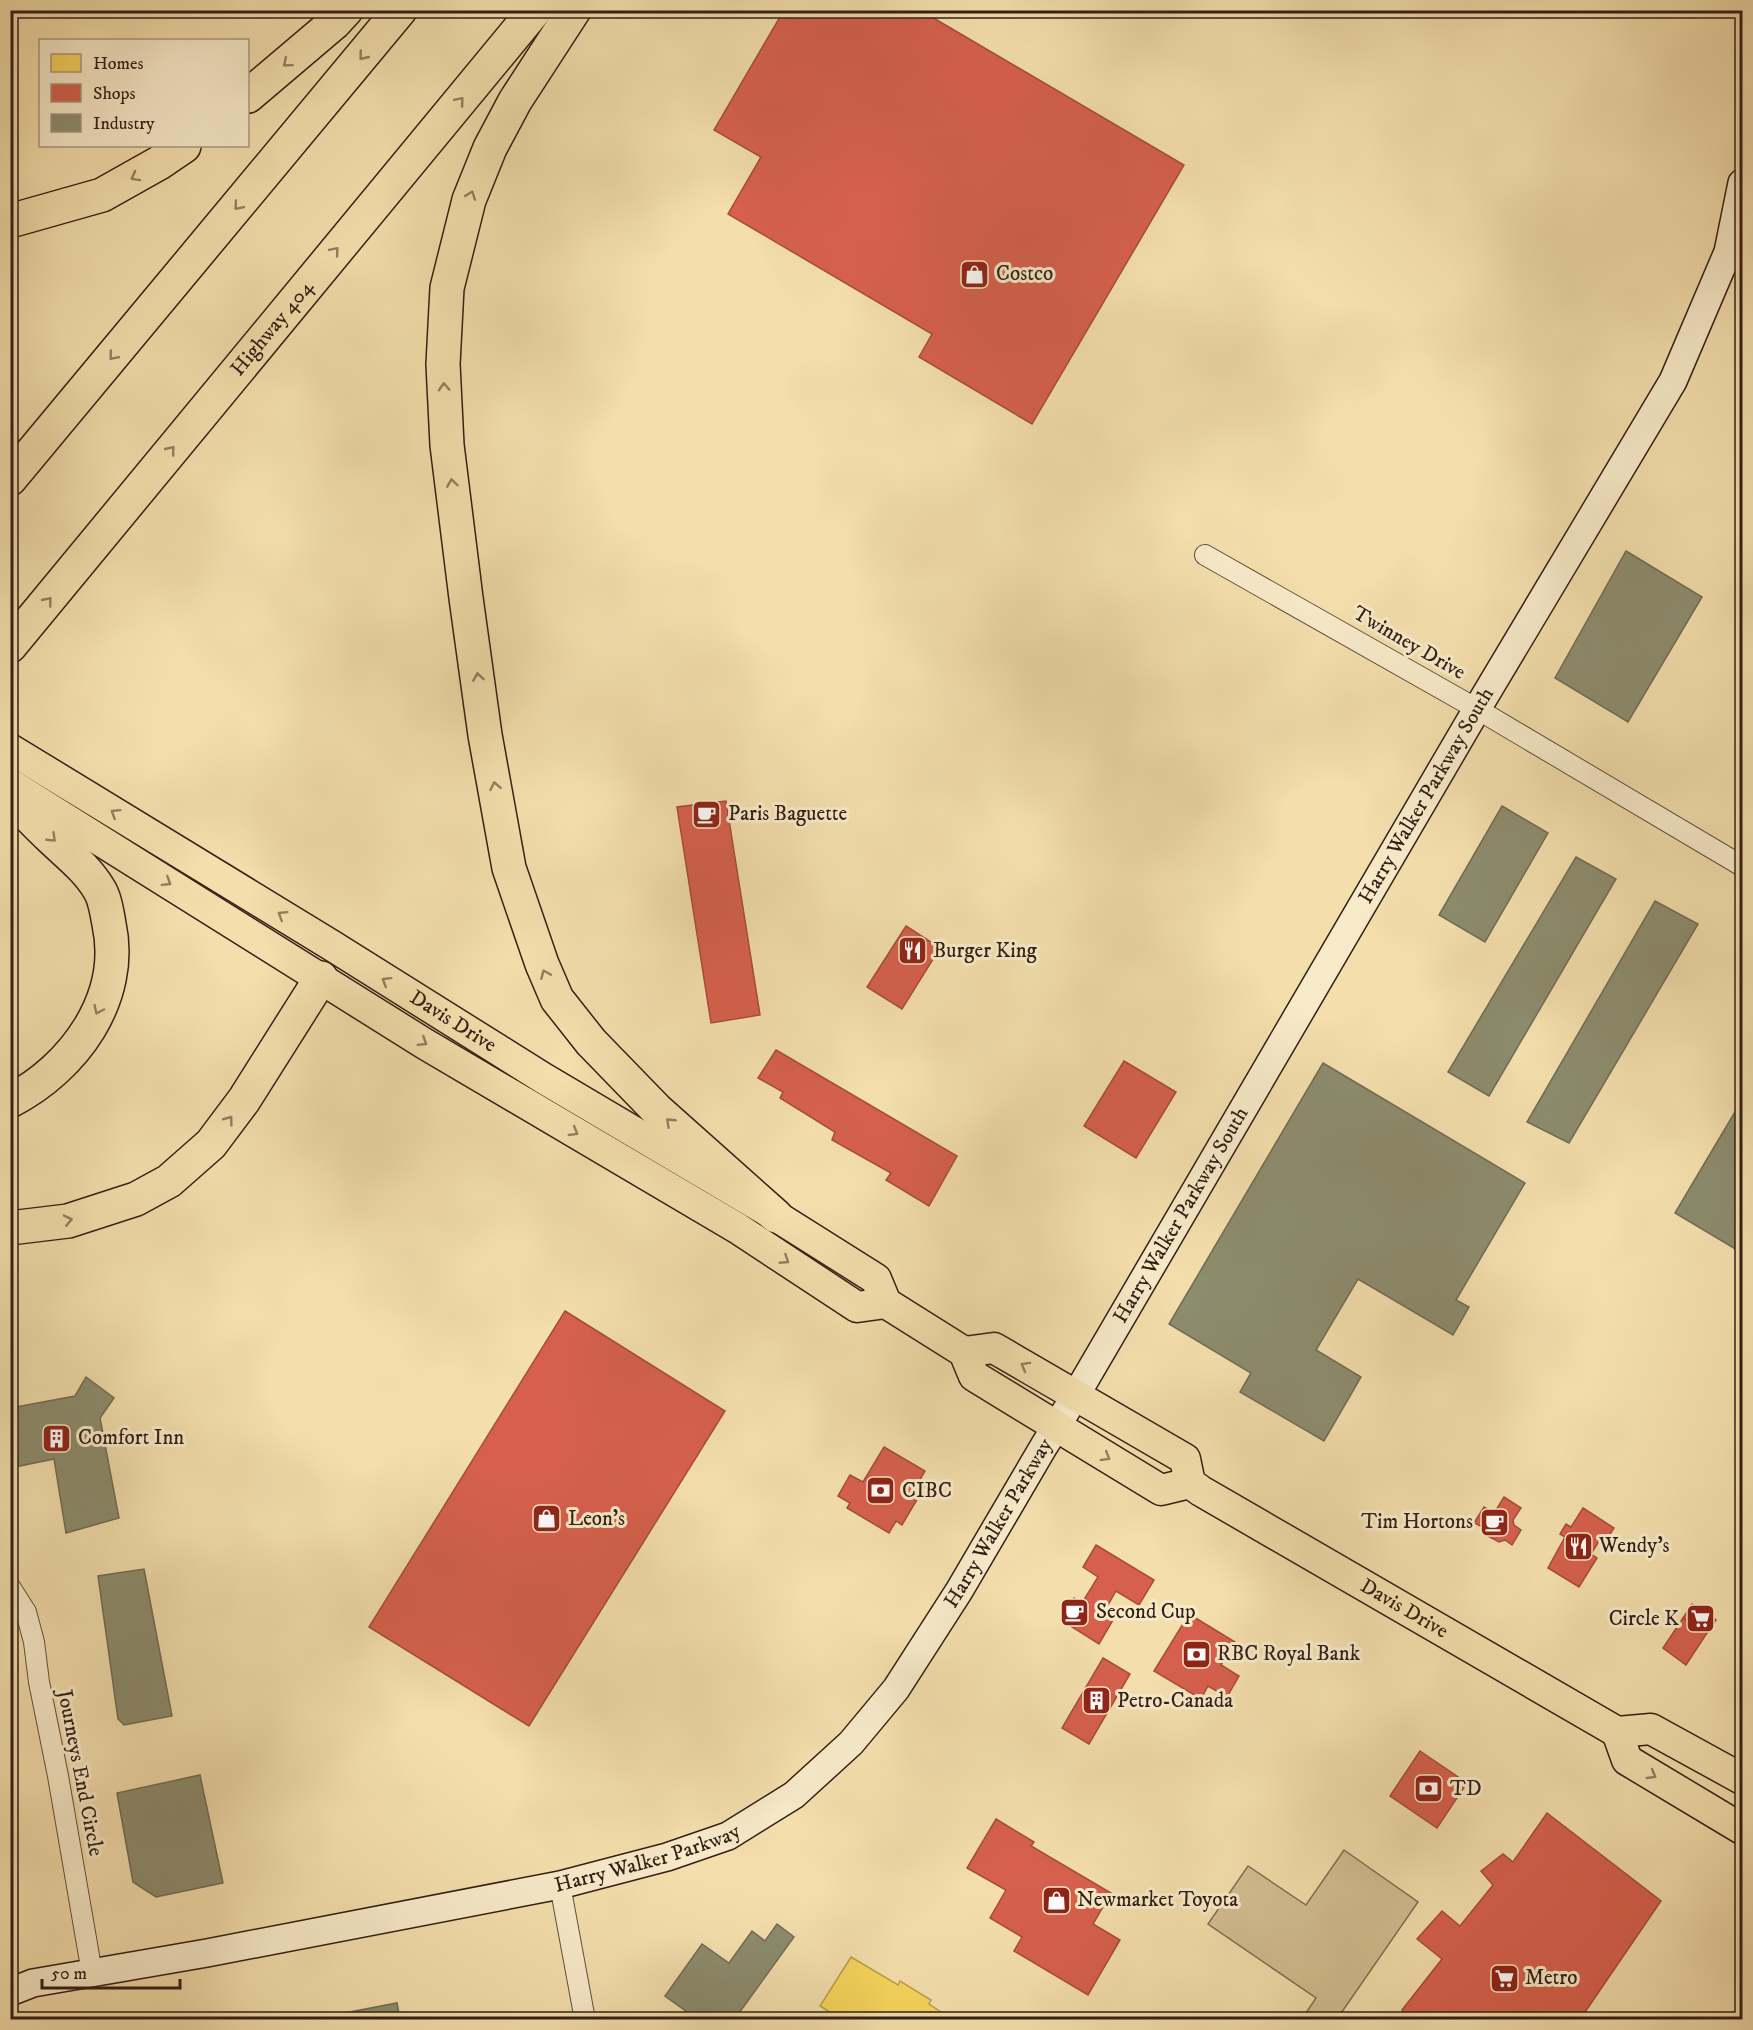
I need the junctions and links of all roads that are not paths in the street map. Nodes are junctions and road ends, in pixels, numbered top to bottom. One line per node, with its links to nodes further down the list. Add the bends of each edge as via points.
1 (346, 10): 5 (highway, one-way to 5)
2 (400, 10): 9 (highway, one-way to 9)
3 (535, 10): 11 (highway, Highway 404, one-way to 3)
4 (574, 10): 19 (highway, one-way to 4, via 657,1110 591,1042 557,999 509,868 485,735 447,445 443,364 447,288 469,200 490,148 515,101)
5 (249, 95)
6 (183, 147): 8 (highway, one-way to 8, via 102,195)
7 (1743, 183): 12 (street, Harry Walker Parkway South, via 1728,252 1672,381)
8 (10, 221)
9 (10, 479)
10 (1205, 555): 12 (street, Twinney Drive)
11 (10, 646)
12 (1477, 709): 16 (street, Twinney Drive); 23 (street, Harry Walker Parkway South)
13 (11, 749): 19 (main road, Davis Drive, one-way to 13, via 543,1078)
14 (10, 784): 17 (main road, Davis Drive, one-way to 17)
15 (10, 797): 18 (highway, one-way to 18, via 82,866 100,891 113,943 106,994 76,1049 36,1087)
16 (1743, 866)
17 (321, 978): 20 (highway, one-way to 17, via 68,1221 136,1199 169,1181 211,1144 244,1100); 21 (main road, Davis Drive, one-way to 21, via 737,1228 856,1307)
18 (10, 1101)
19 (776, 1216): 21 (main road, Davis Drive, via 876,1279)
20 (10, 1228)
21 (886, 1303): 22 (main road)
22 (964, 1352): 23 (main road, one-way to 22, via 994,1348); 24 (main road, via 974,1376)
23 (1076, 1395): 24 (street, Harry Walker Parkway); 25 (main road, via 1185,1459)
24 (1056, 1427): 25 (main road, one-way to 25, via 1161,1490); 30 (street, Harry Walker Parkway, via 896,1689 851,1743 794,1796 728,1836 667,1857)
25 (1190, 1483): 27 (main road, Davis Drive)
26 (10, 1587): 31 (street, Journeys End Circle, via 26,1612 34,1642)
27 (1617, 1732): 28 (main road, via 1651,1729); 29 (main road, one-way to 29, via 1627,1760)
28 (1743, 1779)
29 (1740, 1820)
30 (560, 1885): 31 (street, Harry Walker Parkway); 33 (street)
31 (92, 1972): 32 (street, Harry Walker Parkway, via 33,1983)
32 (10, 1992)
33 (585, 2019)

